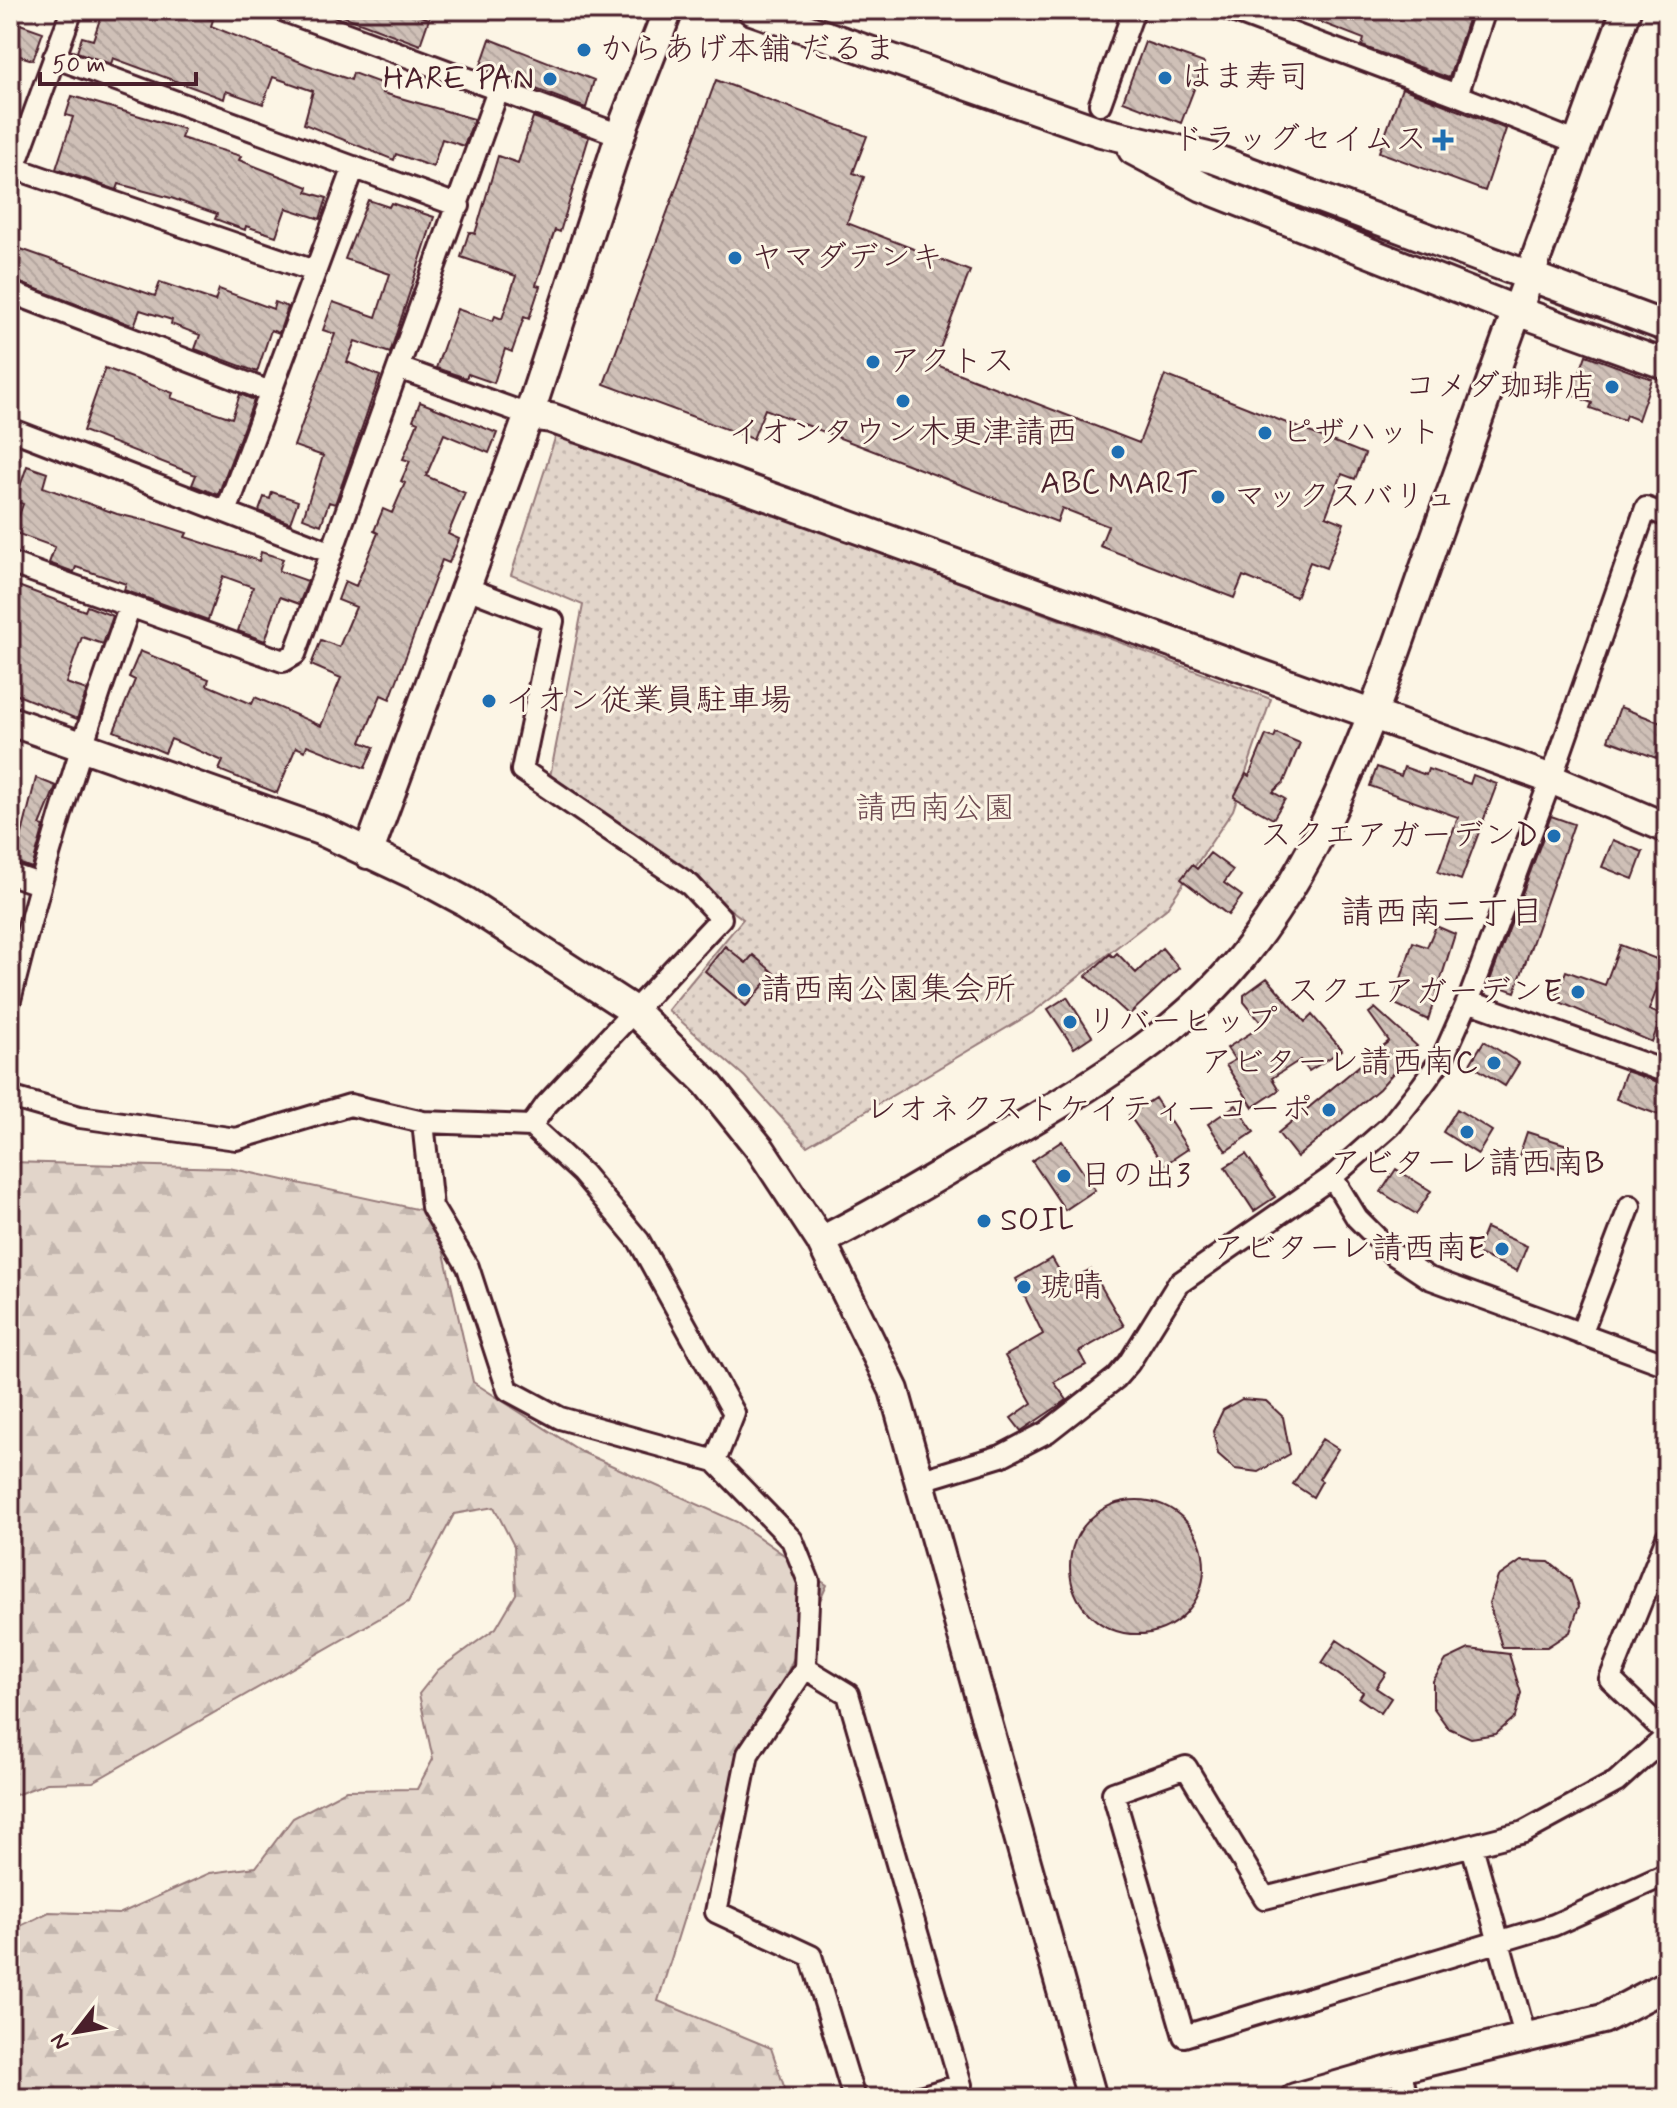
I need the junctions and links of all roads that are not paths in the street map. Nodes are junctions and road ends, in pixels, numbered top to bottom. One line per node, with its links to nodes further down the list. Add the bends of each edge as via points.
1 (72, 10): 9 (street)
2 (282, 10): 10 (street)
3 (668, 10): 14 (street)
4 (752, 10): 13 (street)
5 (1134, 10): 12 (street)
6 (1230, 10): 11 (street)
7 (1485, 10): 11 (street)
8 (1626, 10): 15 (street)
9 (54, 57): 16 (street); 17 (street)
10 (499, 88): 14 (street); 18 (street)
11 (1457, 95): 15 (street)
12 (1100, 104)
13 (1101, 132): 20 (street, via 1212,158); 22 (street, via 1203,187)
14 (620, 135): 27 (street)
15 (1578, 143): 20 (street)
16 (354, 167): 18 (street); 19 (street)
17 (12, 174): 19 (street)
18 (459, 206): 25 (street)
19 (314, 271): 26 (street)
20 (1529, 278): 22 (street); 23 (street)
21 (10, 292): 26 (street)
22 (1517, 311): 24 (street); 35 (street)
23 (1667, 327)
24 (1667, 365)
25 (399, 368): 27 (street); 31 (street)
26 (270, 392): 29 (street)
27 (529, 415): 33 (street); 35 (street, via 551,418)
28 (10, 429): 29 (street)
29 (226, 512): 31 (street)
30 (1667, 516): 38 (street, via 1646,508)
31 (332, 553): 34 (street, via 290,659 283,661)
32 (10, 563): 34 (street)
33 (464, 587): 40 (street); 45 (street, via 553,621 522,770 690,885 721,918)
34 (130, 606): 37 (street)
35 (1372, 713): 38 (street); 52 (street, via 1297,876 1240,959 1204,997 1080,1092)
36 (10, 721): 37 (street)
37 (79, 746): 40 (street, via 320,830); 42 (street)
38 (1551, 779): 39 (street); 44 (street)
39 (1667, 828)
40 (368, 854): 45 (street, via 466,902)
41 (10, 874): 42 (street)
42 (39, 884): 43 (street)
43 (10, 1000)
44 (1468, 1001): 46 (street); 50 (street, via 1444,1055 1422,1086 1391,1125)
45 (634, 1011): 49 (street); 52 (street, via 716,1094 761,1150)
46 (1667, 1072)
47 (10, 1097): 48 (street, via 80,1117 236,1139 350,1105)
48 (423, 1122): 49 (street); 55 (street, via 432,1207 468,1267 508,1390 560,1418)
49 (531, 1126): 55 (street, via 582,1173 639,1241 734,1413)
50 (1332, 1177): 53 (street, via 1357,1218 1393,1254 1429,1278); 56 (street, via 1190,1274 1168,1296 1129,1363 1047,1432 1001,1456)
51 (1630, 1206): 53 (street)
52 (821, 1241): 56 (street, via 894,1390)
53 (1581, 1334): 54 (street)
54 (1667, 1365)
55 (715, 1461): 58 (street, via 792,1540 809,1582)
56 (922, 1480): 68 (street)
57 (1667, 1537): 59 (street, via 1610,1679)
58 (805, 1668): 66 (street, via 748,1754 716,1912 811,1956); 67 (street, via 848,1694 961,2085)
59 (1667, 1735): 60 (street, via 1616,1782 1524,1832)
60 (1472, 1846): 62 (street); 62 (street, via 1265,1898 1186,1767 1113,1793 1184,2036)
61 (1667, 1874): 62 (street, via 1605,1905)
62 (1500, 1942): 64 (street)
63 (1667, 1985): 64 (street, via 1603,2019)
64 (1526, 2039): 65 (street)
65 (1400, 2068): 69 (street); 70 (street)
66 (854, 2098)
67 (916, 2098)
68 (1092, 2098)
69 (1295, 2098)
70 (1407, 2098)

